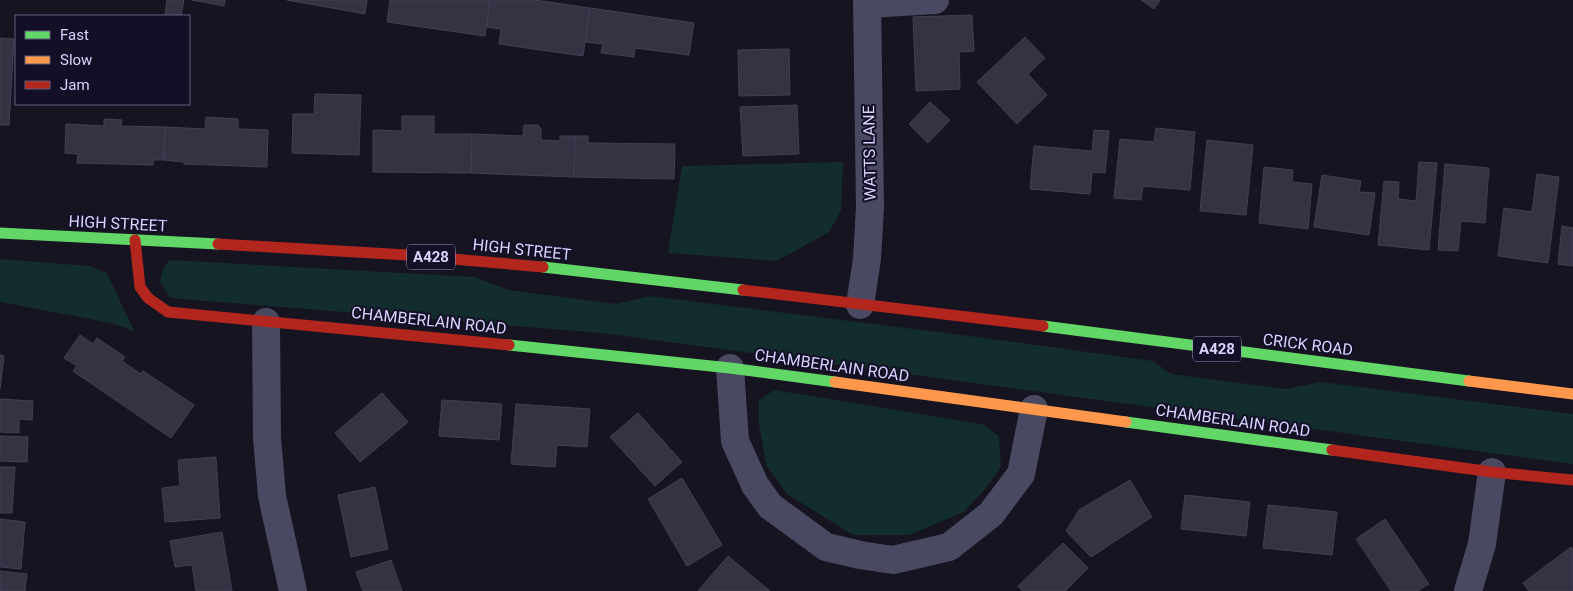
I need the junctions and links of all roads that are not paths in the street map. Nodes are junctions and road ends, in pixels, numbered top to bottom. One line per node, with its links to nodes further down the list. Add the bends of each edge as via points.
1 (935, 0): 2 (street)
2 (867, 2): 5 (street, WATTS LANE, via 870,207)
3 (0, 233): 4 (main road, HIGH STREET / A428)
4 (135, 240): 5 (main road, HIGH STREET / A428, via 466,260 673,281); 6 (main road, CHAMBERLAIN ROAD, via 140,287 148,298 168,312)
5 (860, 305): 8 (main road, CRICK ROAD / A428)
6 (266, 322): 7 (main road, CHAMBERLAIN ROAD); 12 (street, via 267,438 272,496)
7 (730, 368): 9 (main road, CHAMBERLAIN ROAD); 9 (street, via 735,441 754,485 770,506 826,547 893,560 949,547 991,514 1021,474)
8 (1573, 394)
9 (1034, 409): 10 (main road, CHAMBERLAIN ROAD)
10 (1492, 472): 11 (main road, CHAMBERLAIN ROAD); 13 (street, via 1482,544)
11 (1573, 480)
12 (293, 591)
13 (1468, 591)

